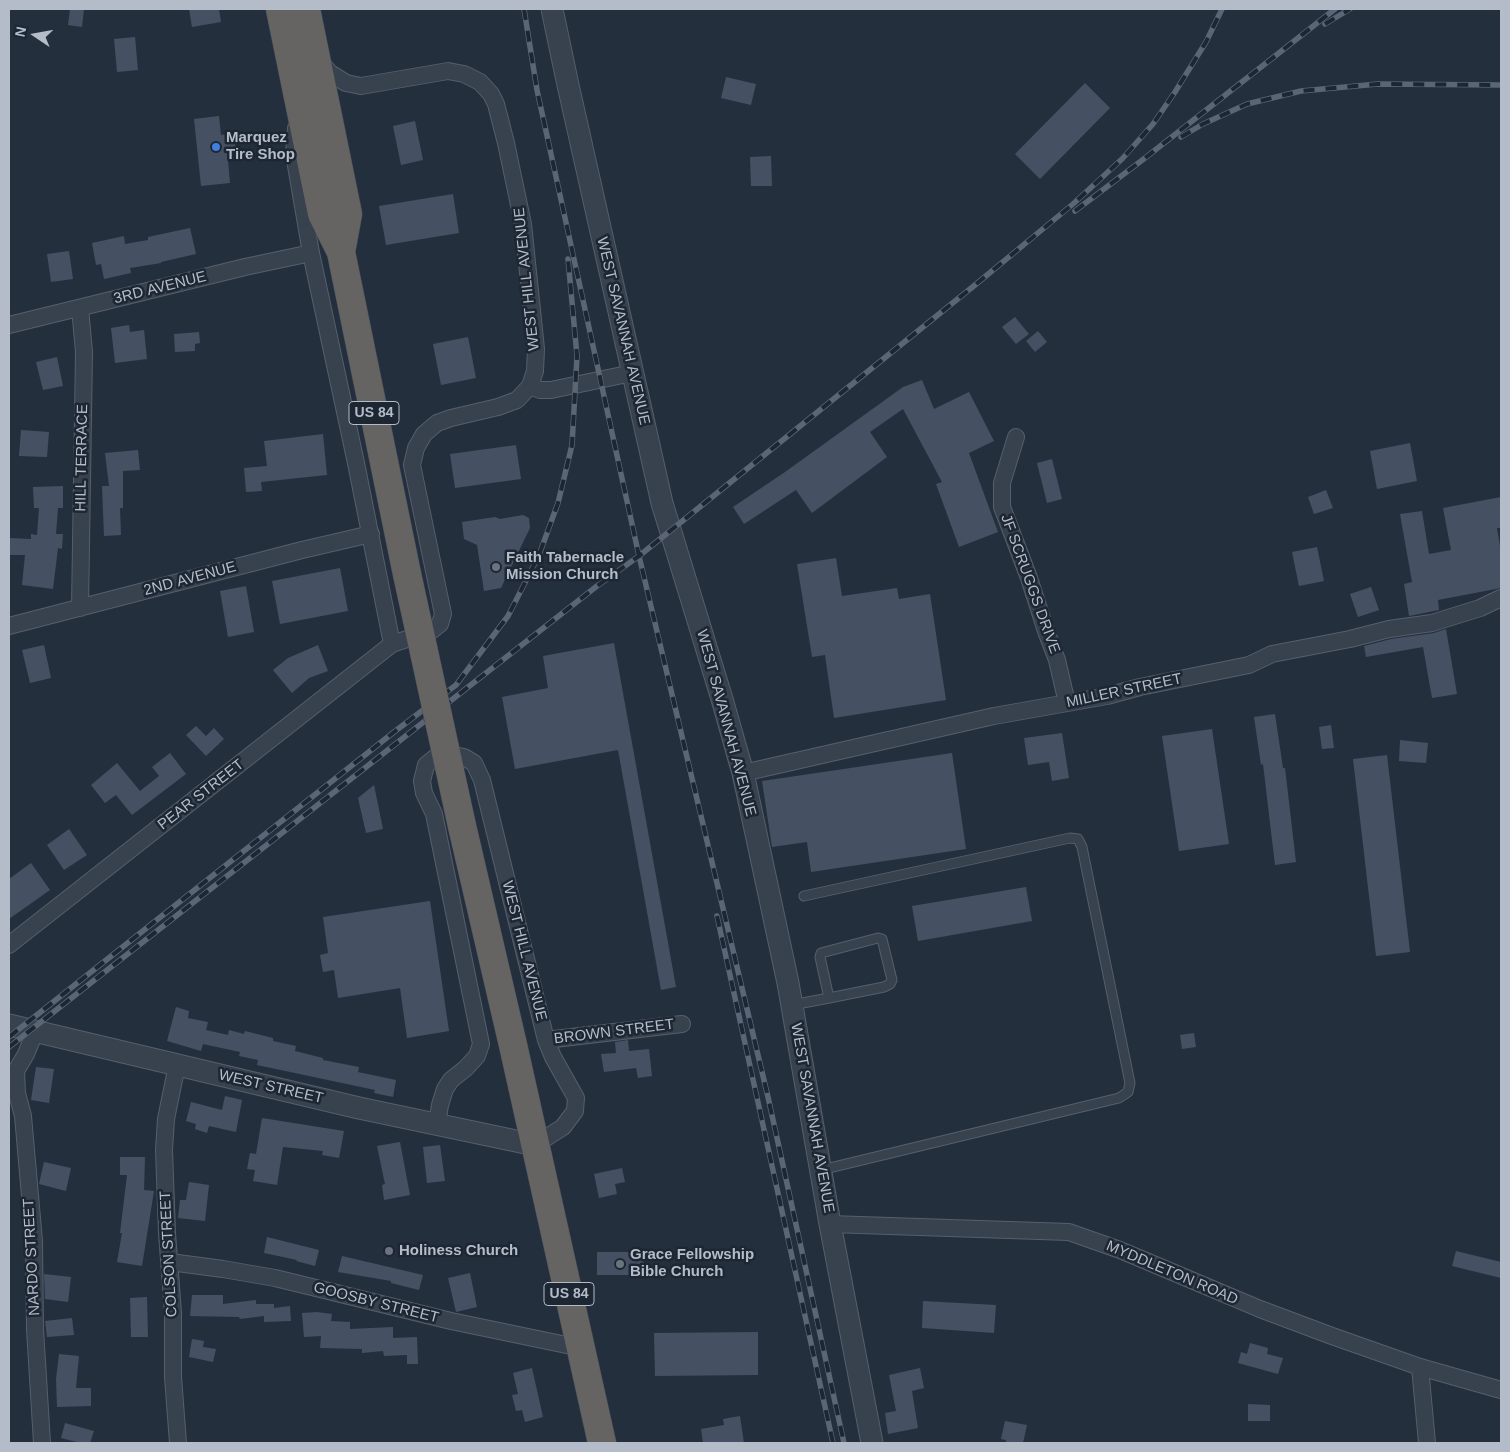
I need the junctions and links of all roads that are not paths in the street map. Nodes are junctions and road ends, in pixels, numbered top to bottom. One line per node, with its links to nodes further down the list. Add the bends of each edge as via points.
1 (280, 9): 5 (highway, WEST HILL AVENUE / US 84)
2 (306, 9): 4 (highway, WEST HILL AVENUE / US 84)
3 (552, 9): 10 (street, WEST SAVANNAH AVENUE)
4 (315, 55): 6 (highway, WEST HILL AVENUE / US 84, via 348,214); 11 (street, WEST HILL AVENUE, via 330,73 346,83 361,86 448,71 480,82 491,94 506,142 523,224 536,349)
5 (297, 92): 6 (highway, WEST HILL AVENUE / US 84, via 322,214); 7 (street, WEST HILL AVENUE, via 294,154)
6 (341, 252): 31 (highway, WEST HILL AVENUE / US 84, bridge, via 407,574)
7 (310, 253): 8 (street, 3RD AVENUE); 13 (street, WEST HILL AVENUE)
8 (80, 308): 9 (street, 3RD AVENUE); 15 (street, HILL TERRACE, via 84,352)
9 (9, 325)
10 (632, 373): 11 (street, via 550,390); 19 (street, WEST SAVANNAH AVENUE, via 662,503)
11 (530, 386): 17 (street, via 517,400 437,423 424,434 416,448 412,465 443,614 440,624 430,631)
12 (1016, 437): 18 (street, JF SCRUGGS DRIVE, via 1002,484 1002,507 1057,660)
13 (371, 534): 15 (street, 2ND AVENUE); 17 (street, WEST HILL AVENUE)
14 (1501, 598): 18 (street, MILLER STREET, via 1432,623 1272,654 1249,665)
15 (80, 608): 16 (street, 2ND AVENUE)
16 (9, 626)
17 (392, 644): 21 (street, PEAR STREET)
18 (1067, 703): 19 (street, MILLER STREET, via 994,716)
19 (743, 773): 23 (street, WEST SAVANNAH AVENUE)
20 (804, 896): 32 (lane, via 1070,838 1078,839 1130,1083 1128,1092 1119,1098)
21 (9, 945)
22 (830, 998): 22 (lane, via 890,984 892,980 882,939 821,953); 23 (lane)
23 (792, 1005): 32 (street, WEST SAVANNAH AVENUE)
24 (682, 1024): 27 (street, BROWN STREET)
25 (9, 1025): 26 (street, WEST STREET)
26 (35, 1032): 28 (street, WEST STREET); 29 (street, via 26,1054)
27 (546, 1040): 30 (street, WEST HILL AVENUE, via 482,780 474,763 464,757 437,756 426,765 422,782 434,814 481,1044 477,1056 445,1089); 31 (street, WEST HILL AVENUE, via 576,1098 575,1111 563,1127)
28 (178, 1065): 30 (street, WEST STREET); 34 (street, COLSON STREET, via 166,1119 164,1150)
29 (12, 1074): 38 (street, NARDO STREET, via 23,1116 34,1241)
30 (437, 1124): 31 (street, WEST STREET)
31 (535, 1145): 35 (highway, WEST HILL AVENUE / US 84)
32 (821, 1170): 33 (street, WEST SAVANNAH AVENUE)
33 (830, 1224): 36 (street, MYDDLETON ROAD, via 1069,1232 1260,1309); 41 (street, WEST SAVANNAH AVENUE)
34 (170, 1262): 35 (street, GOOSBY STREET, via 275,1278 450,1321); 39 (street, COLSON STREET)
35 (581, 1348): 40 (highway, WEST HILL AVENUE / US 84)
36 (1420, 1367): 37 (street, MYDDLETON ROAD); 42 (street)
37 (1501, 1390)
38 (42, 1443)
39 (178, 1443)
40 (602, 1443)
41 (872, 1443)
42 (1427, 1443)

